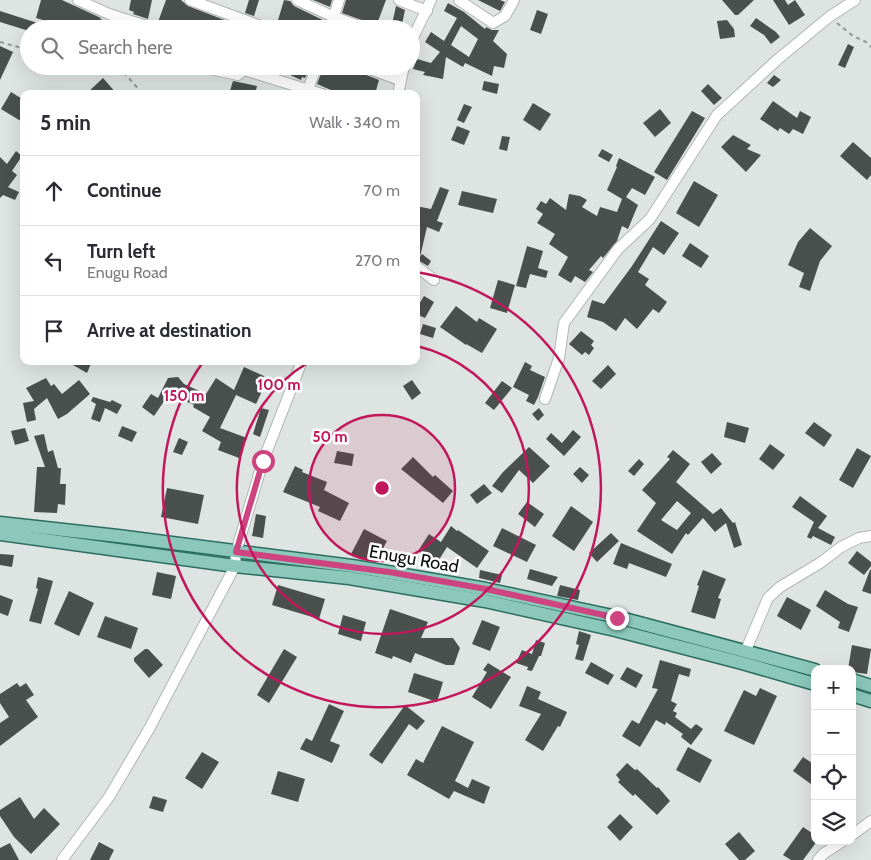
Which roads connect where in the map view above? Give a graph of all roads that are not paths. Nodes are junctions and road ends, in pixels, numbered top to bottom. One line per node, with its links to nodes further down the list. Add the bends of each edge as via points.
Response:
1 (78, 0): 12 (street)
2 (190, 0): 13 (street)
3 (297, 0): 11 (street)
4 (340, 0): 11 (street)
5 (399, 0): 10 (street)
6 (431, 0): 10 (street)
7 (459, 0): 8 (street, via 493,23 505,16)
8 (514, 0)
9 (855, 0): 27 (street, via 777,60 717,115 650,219 618,249 564,324 559,358)
10 (427, 11): 16 (street)
11 (334, 17): 14 (street); 15 (street)
12 (128, 20)
13 (244, 20)
14 (333, 20)
15 (342, 20)
16 (420, 25)
17 (265, 75): 22 (street)
18 (313, 75): 22 (street)
19 (386, 75): 21 (street)
20 (401, 75): 21 (street)
21 (400, 80): 23 (street)
22 (308, 89)
23 (399, 90)
24 (420, 269): 25 (street)
25 (434, 280)
26 (300, 365): 31 (street, via 263,461)
27 (545, 399)
28 (0, 523): 31 (main road, Enugu Road)
29 (0, 534): 32 (main road)
30 (871, 536): 33 (street, via 841,547 780,587 768,598)
31 (236, 552): 32 (street); 33 (main road, Enugu Road, via 352,566 486,589)
32 (235, 566): 36 (main road, via 349,578 485,601 615,630); 43 (street, via 144,738 109,797)
33 (746, 650): 34 (main road, Enugu Road)
34 (811, 669)
35 (856, 681): 37 (main road)
36 (811, 683)
37 (871, 686)
38 (856, 696): 39 (main road)
39 (871, 701)
40 (871, 821): 41 (street)
41 (856, 832)
42 (837, 845): 44 (street)
43 (62, 860)
44 (818, 860)

